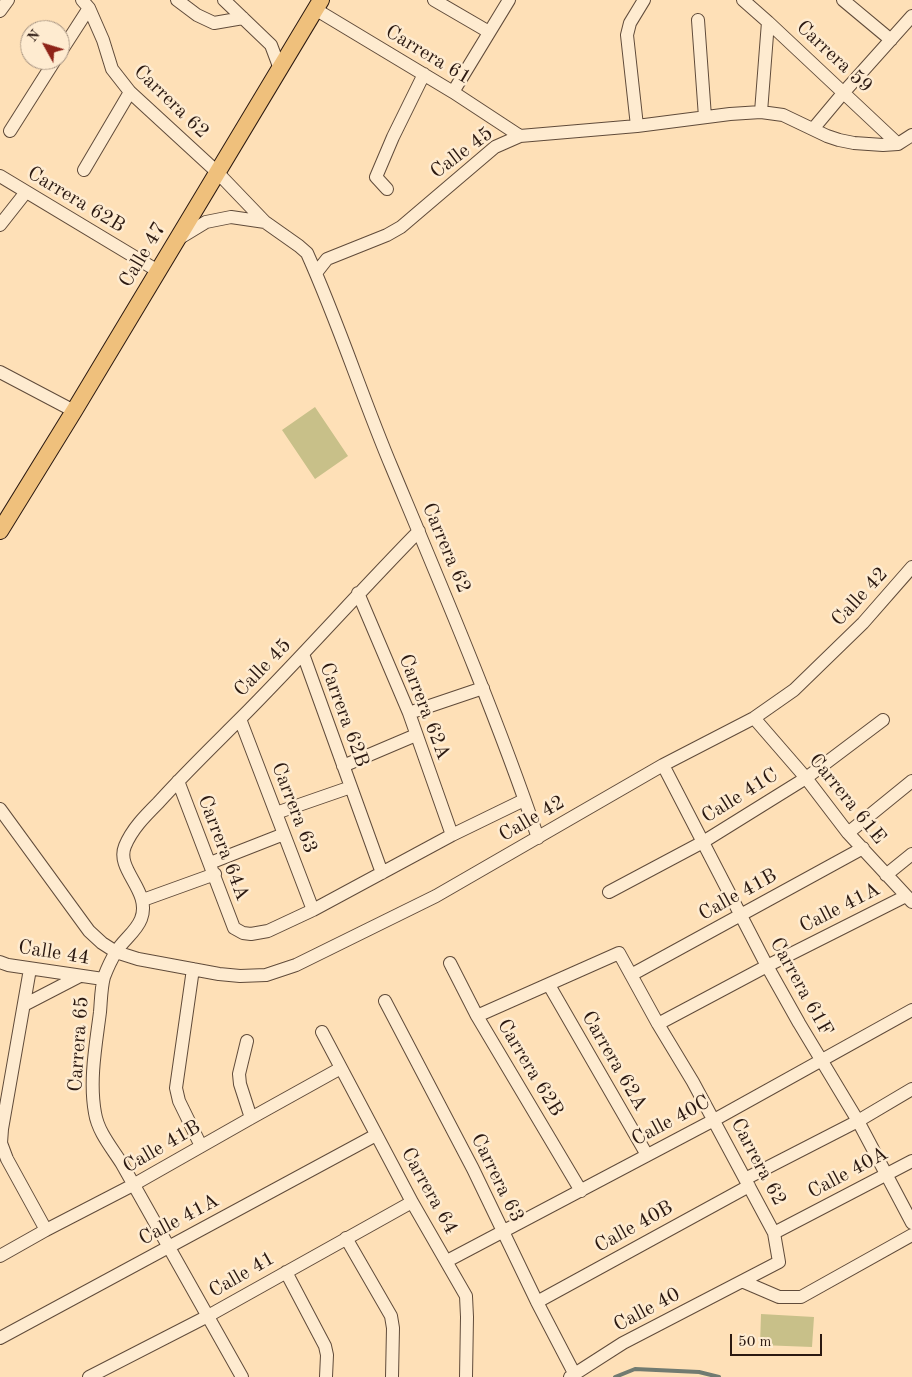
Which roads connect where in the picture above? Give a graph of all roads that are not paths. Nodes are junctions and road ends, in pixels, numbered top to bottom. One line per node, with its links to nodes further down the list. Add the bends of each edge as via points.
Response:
1 (8, 0): 11 (street)
2 (177, 0): 13 (street, via 214,23)
3 (224, 0): 13 (street)
4 (434, 0): 16 (street)
5 (509, 0): 16 (street)
6 (644, 0): 29 (street, via 630,23 627,35)
7 (743, 0): 15 (street, Carrera 59)
8 (843, 0): 18 (street)
9 (86, 4): 17 (street); 24 (street, Carrera 62, via 112,69)
10 (318, 4): 20 (main road, Calle 47); 23 (street, Carrera 61)
11 (0, 11)
12 (912, 16): 18 (street)
13 (243, 18): 19 (street)
14 (698, 20): 28 (street)
15 (768, 22): 26 (street, Carrera 59); 27 (street)
16 (489, 32): 25 (street)
17 (70, 34)
18 (891, 40): 26 (street)
19 (271, 45): 20 (street); 21 (street)
20 (290, 52): 21 (main road, Calle 47)
21 (280, 69): 36 (main road, Calle 47)
22 (50, 70): 31 (street)
23 (424, 74): 25 (street, Carrera 61); 38 (street, via 376,177)
24 (130, 92): 35 (street); 36 (street, Carrera 62)
25 (453, 92): 33 (street, Carrera 61)
26 (844, 92): 30 (street); 34 (street, Carrera 59)
27 (761, 112): 28 (street, Calle 45); 30 (street, Calle 45, via 783,115)
28 (705, 117): 29 (street, Calle 45)
29 (637, 126): 33 (street, Calle 45)
30 (813, 130): 34 (street, Calle 45, via 839,140 870,145)
31 (10, 131)
32 (912, 135): 34 (street)
33 (520, 136): 44 (street, Calle 45, via 495,147 401,227)
34 (898, 144)
35 (84, 170)
36 (216, 172): 40 (street); 42 (main road, Calle 47)
37 (0, 176): 39 (street, Carrera 62B)
38 (387, 189)
39 (26, 192): 41 (street); 45 (street, Carrera 62B)
40 (265, 222): 42 (street, via 231,217 206,222); 43 (street)
41 (0, 225)
42 (176, 240): 45 (main road, Calle 47)
43 (307, 253): 44 (street); 46 (street)
44 (327, 259): 46 (street)
45 (158, 271): 48 (main road, Calle 47)
46 (316, 273): 50 (street, Carrera 62)
47 (0, 372): 48 (street)
48 (74, 411): 49 (main road, Calle 47)
49 (0, 531)
50 (419, 531): 52 (street, Calle 45); 54 (street, Carrera 62)
51 (912, 567): 56 (street, Calle 42, via 863,623 794,690)
52 (358, 593): 53 (street, Calle 45); 55 (street, Carrera 62A)
53 (303, 654): 57 (street, Calle 45); 60 (street, Carrera 62B)
54 (483, 688): 55 (street); 66 (street, Carrera 62)
55 (409, 713): 59 (street, Carrera 62A)
56 (754, 718): 61 (street, Calle 42); 62 (street, Carrera 61E)
57 (240, 719): 63 (street, Calle 45); 68 (street, Carrera 63)
58 (883, 720): 62 (street, Calle 41C)
59 (416, 735): 60 (street); 71 (street, Carrera 62A)
60 (343, 766): 65 (street, Carrera 62B)
61 (663, 766): 72 (street, Calle 42); 73 (street, Carrera 61F)
62 (806, 778): 69 (street, Carrera 61E); 73 (street, Calle 41C)
63 (178, 780): 76 (street, Carrera 64A); 81 (street, Calle 45, via 134,829 124,848 126,867)
64 (912, 781): 69 (street)
65 (350, 788): 68 (street); 77 (street, Carrera 62B)
66 (524, 800): 71 (street, Calle 42); 72 (street, Carrera 62)
67 (0, 809): 85 (street, via 89,931)
68 (276, 813): 70 (street, Carrera 63)
69 (848, 833): 74 (street, Carrera 61E)
70 (284, 834): 76 (street); 82 (street, Carrera 63)
71 (452, 835): 77 (street, Calle 42)
72 (538, 838): 90 (street, Calle 42, via 436,896 296,965 266,974 240,976)
73 (703, 842): 79 (street, Calle 41C); 83 (street, Carrera 61F)
74 (863, 848): 78 (street, Carrera 61E); 83 (street, Calle 41B)
75 (912, 854): 78 (street, Calle 41A)
76 (212, 868): 81 (street); 84 (street, Carrera 64A)
77 (382, 873): 82 (street, Calle 42)
78 (886, 875): 80 (street, Carrera 61E)
79 (609, 892)
80 (909, 899): 88 (street, Calle 41A)
81 (143, 900): 85 (street, Carrera 65, via 141,919)
82 (313, 910): 84 (street, Calle 42, via 251,934)
83 (742, 915): 88 (street, Carrera 61F); 91 (street, Calle 41B)
84 (234, 928)
85 (116, 952): 90 (street, Calle 42); 93 (street, Carrera 65)
86 (0, 962): 89 (street, Calle 44)
87 (450, 963): 98 (street, Carrera 62B)
88 (767, 966): 99 (street, Calle 41A); 102 (street, Carrera 61F)
89 (30, 969): 92 (street, Calle 44); 96 (street)
90 (193, 969): 109 (street, via 176,1088 178,1101)
91 (631, 974): 94 (street, Carrera 62, via 620,953); 99 (street, Carrera 62)
92 (80, 976): 93 (street, Calle 44); 96 (street)
93 (104, 979): 114 (street, Carrera 65, via 94,1068 95,1113 104,1136)
94 (549, 985): 98 (street); 110 (street, Carrera 62A)
95 (385, 1001): 119 (street, Carrera 63)
96 (24, 1005): 118 (street, via 1,1143)
97 (912, 1010): 102 (street, Calle 40C)
98 (477, 1016): 115 (street, Carrera 62B)
99 (658, 1024): 106 (street, Carrera 62)
100 (322, 1032): 103 (street, Carrera 64)
101 (247, 1041): 105 (street, via 239,1074)
102 (821, 1060): 106 (street, Calle 40C); 107 (street, Carrera 61F)
103 (341, 1068): 105 (street, Calle 41B); 108 (street, Carrera 64)
104 (912, 1089): 107 (street, Calle 40B)
105 (251, 1118): 109 (street, Calle 41B)
106 (714, 1120): 110 (street, Calle 40C); 113 (street, Carrera 62)
107 (858, 1121): 112 (street, Carrera 61F); 113 (street, Calle 40B)
108 (376, 1135): 116 (street, Carrera 64); 123 (street, Calle 41A)
109 (201, 1146): 114 (street, Calle 41B)
110 (647, 1155): 115 (street, Calle 40C)
111 (912, 1161): 112 (street, Calle 40A)
112 (887, 1174): 117 (street, Carrera 61F); 120 (street, Calle 40A)
113 (747, 1183): 120 (street, Carrera 62); 129 (street, Calle 40B)
114 (133, 1185): 118 (street, Calle 41B); 123 (street, Carrera 65)
115 (580, 1191): 119 (street, Calle 40C)
116 (412, 1202): 122 (street, Calle 41); 125 (street, Carrera 64)
117 (912, 1223)
118 (46, 1230): 124 (street, Calle 41B)
119 (503, 1232): 125 (street, Calle 40C); 129 (street, Carrera 63)
120 (774, 1233): 126 (street, Carrera 62)
121 (912, 1235): 128 (street, via 801,1297 779,1297)
122 (346, 1238): 127 (street, Calle 41); 136 (street, via 391,1316)
123 (169, 1246): 130 (street, Carrera 65); 131 (street, Calle 41A)
124 (0, 1256)
125 (447, 1261): 137 (street, Carrera 64, via 466,1296)
126 (780, 1262): 128 (street, Calle 40)
127 (286, 1272): 130 (street, Calle 41); 135 (street, via 325,1346)
128 (744, 1282): 132 (street, Calle 40, via 623,1343)
129 (537, 1302): 132 (street, Carrera 63)
130 (208, 1316): 133 (street, Calle 41); 134 (street, Carrera 65)
131 (0, 1338)
132 (572, 1375)
133 (89, 1377)
134 (242, 1377)
135 (326, 1377)
136 (392, 1377)
137 (466, 1377)

